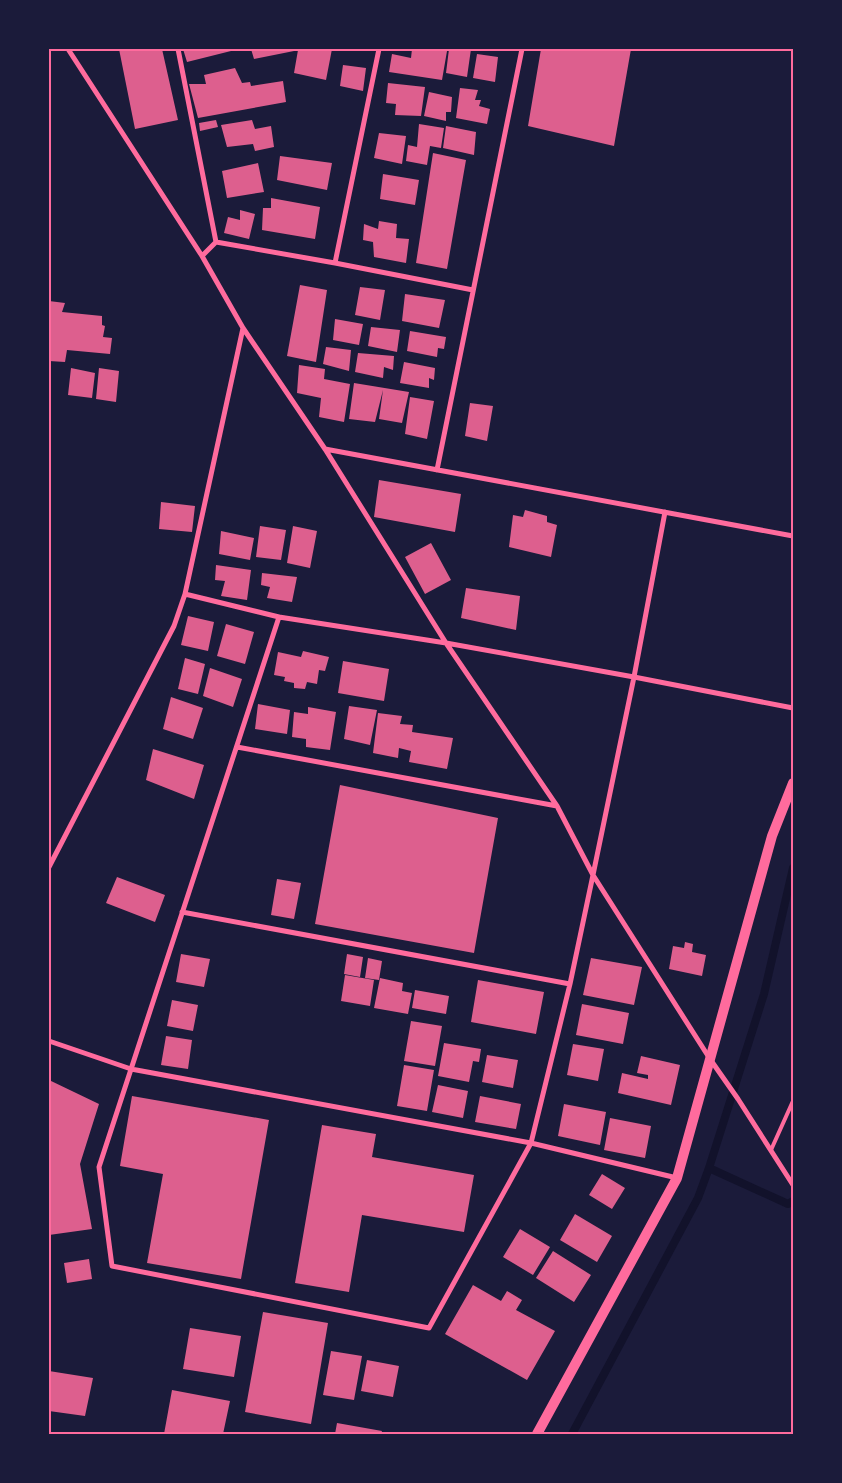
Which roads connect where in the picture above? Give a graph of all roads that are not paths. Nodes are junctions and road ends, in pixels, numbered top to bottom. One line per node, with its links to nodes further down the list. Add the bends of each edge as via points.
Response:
1 (68, 49): 6 (street)
2 (178, 49): 5 (street)
3 (379, 49): 7 (street)
4 (522, 49): 8 (street)
5 (216, 242): 6 (street); 7 (street)
6 (202, 256): 9 (street)
7 (335, 263): 8 (street)
8 (473, 290): 11 (street)
9 (243, 328): 10 (street); 14 (street)
10 (325, 449): 11 (street); 16 (street)
11 (437, 470): 12 (street)
12 (665, 512): 13 (street); 17 (street)
13 (793, 536)
14 (185, 594): 15 (street); 22 (street, via 174,626)
15 (279, 617): 16 (street); 19 (street)
16 (446, 643): 17 (street); 21 (street)
17 (634, 677): 18 (street); 23 (street)
18 (793, 708)
19 (236, 747): 21 (street); 24 (street)
20 (793, 784): 27 (main road, via 772,836)
21 (557, 806): 23 (street)
22 (49, 866)
23 (593, 875): 25 (street); 27 (street)
24 (182, 912): 25 (street); 28 (street)
25 (570, 984): 30 (street)
26 (49, 1041): 28 (street)
27 (710, 1059): 31 (street); 32 (main road)
28 (131, 1069): 30 (street); 30 (street, via 99,1167 112,1266 429,1328)
29 (793, 1101): 31 (lane)
30 (531, 1143): 32 (street)
31 (771, 1150): 33 (street)
32 (677, 1178): 34 (main road)
33 (793, 1185)
34 (537, 1434)

